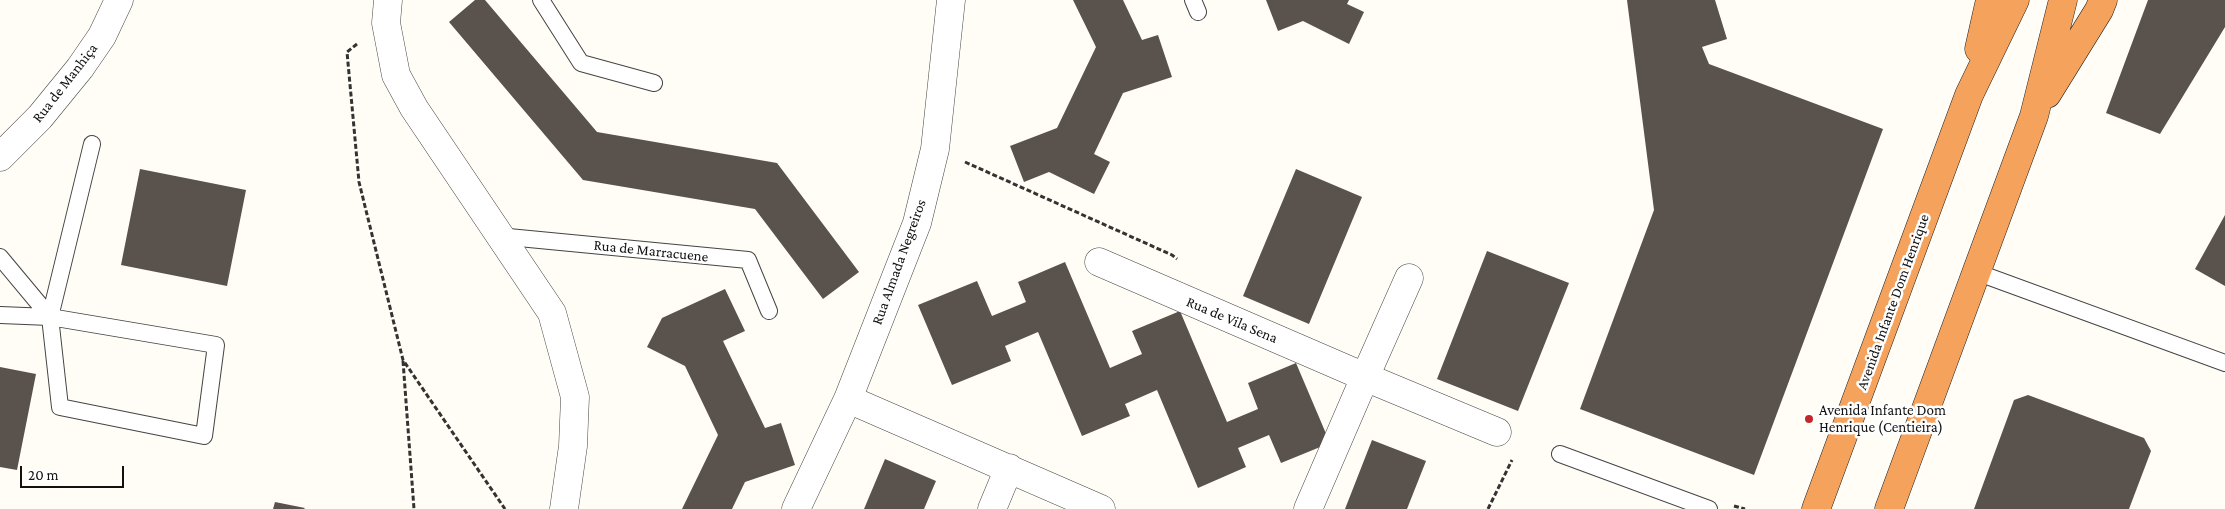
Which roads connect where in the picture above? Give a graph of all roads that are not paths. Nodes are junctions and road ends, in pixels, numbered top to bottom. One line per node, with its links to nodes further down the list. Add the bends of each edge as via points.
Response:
1 (117, 0): 13 (street, Rua de Manhiça, via 102,36 80,68 40,118)
2 (541, 0): 9 (lane, via 581,62)
3 (951, 0): 24 (street, Rua Almada Negreiros, via 935,149 917,223)
4 (1990, 0): 10 (highway, Avenida Infante Dom Henrique)
5 (2015, 0): 10 (highway, Avenida Infante Dom Henrique)
6 (2063, 0): 11 (highway)
7 (2103, 0): 11 (highway)
8 (387, 12): 14 (street, via 396,75)
9 (654, 82)
10 (1969, 95): 34 (highway, Avenida Infante Dom Henrique)
11 (2034, 116): 17 (highway)
12 (92, 144): 21 (lane)
13 (0, 157)
14 (498, 236): 19 (lane, Rua de Marracuene, via 748,260); 28 (street, via 552,313 575,397 573,446)
15 (0, 257): 21 (lane)
16 (1099, 262): 23 (street, Rua de Vila Sena)
17 (1976, 272): 22 (lane); 35 (highway)
18 (1409, 278): 23 (street)
19 (769, 311)
20 (0, 315): 21 (lane)
21 (50, 317): 21 (lane, via 216,345 204,436 60,407)
22 (2225, 363)
23 (1365, 377): 25 (street, Rua de Vila Sena); 32 (street)
24 (848, 400): 27 (street); 29 (street, Rua Almada Negreiros)
25 (1497, 432)
26 (1560, 454): 33 (lane)
27 (1009, 468): 30 (street); 31 (street)
28 (564, 509)
29 (796, 509)
30 (992, 509)
31 (1101, 509)
32 (1308, 509)
33 (1709, 509)
34 (1816, 509)
35 (1889, 509)

